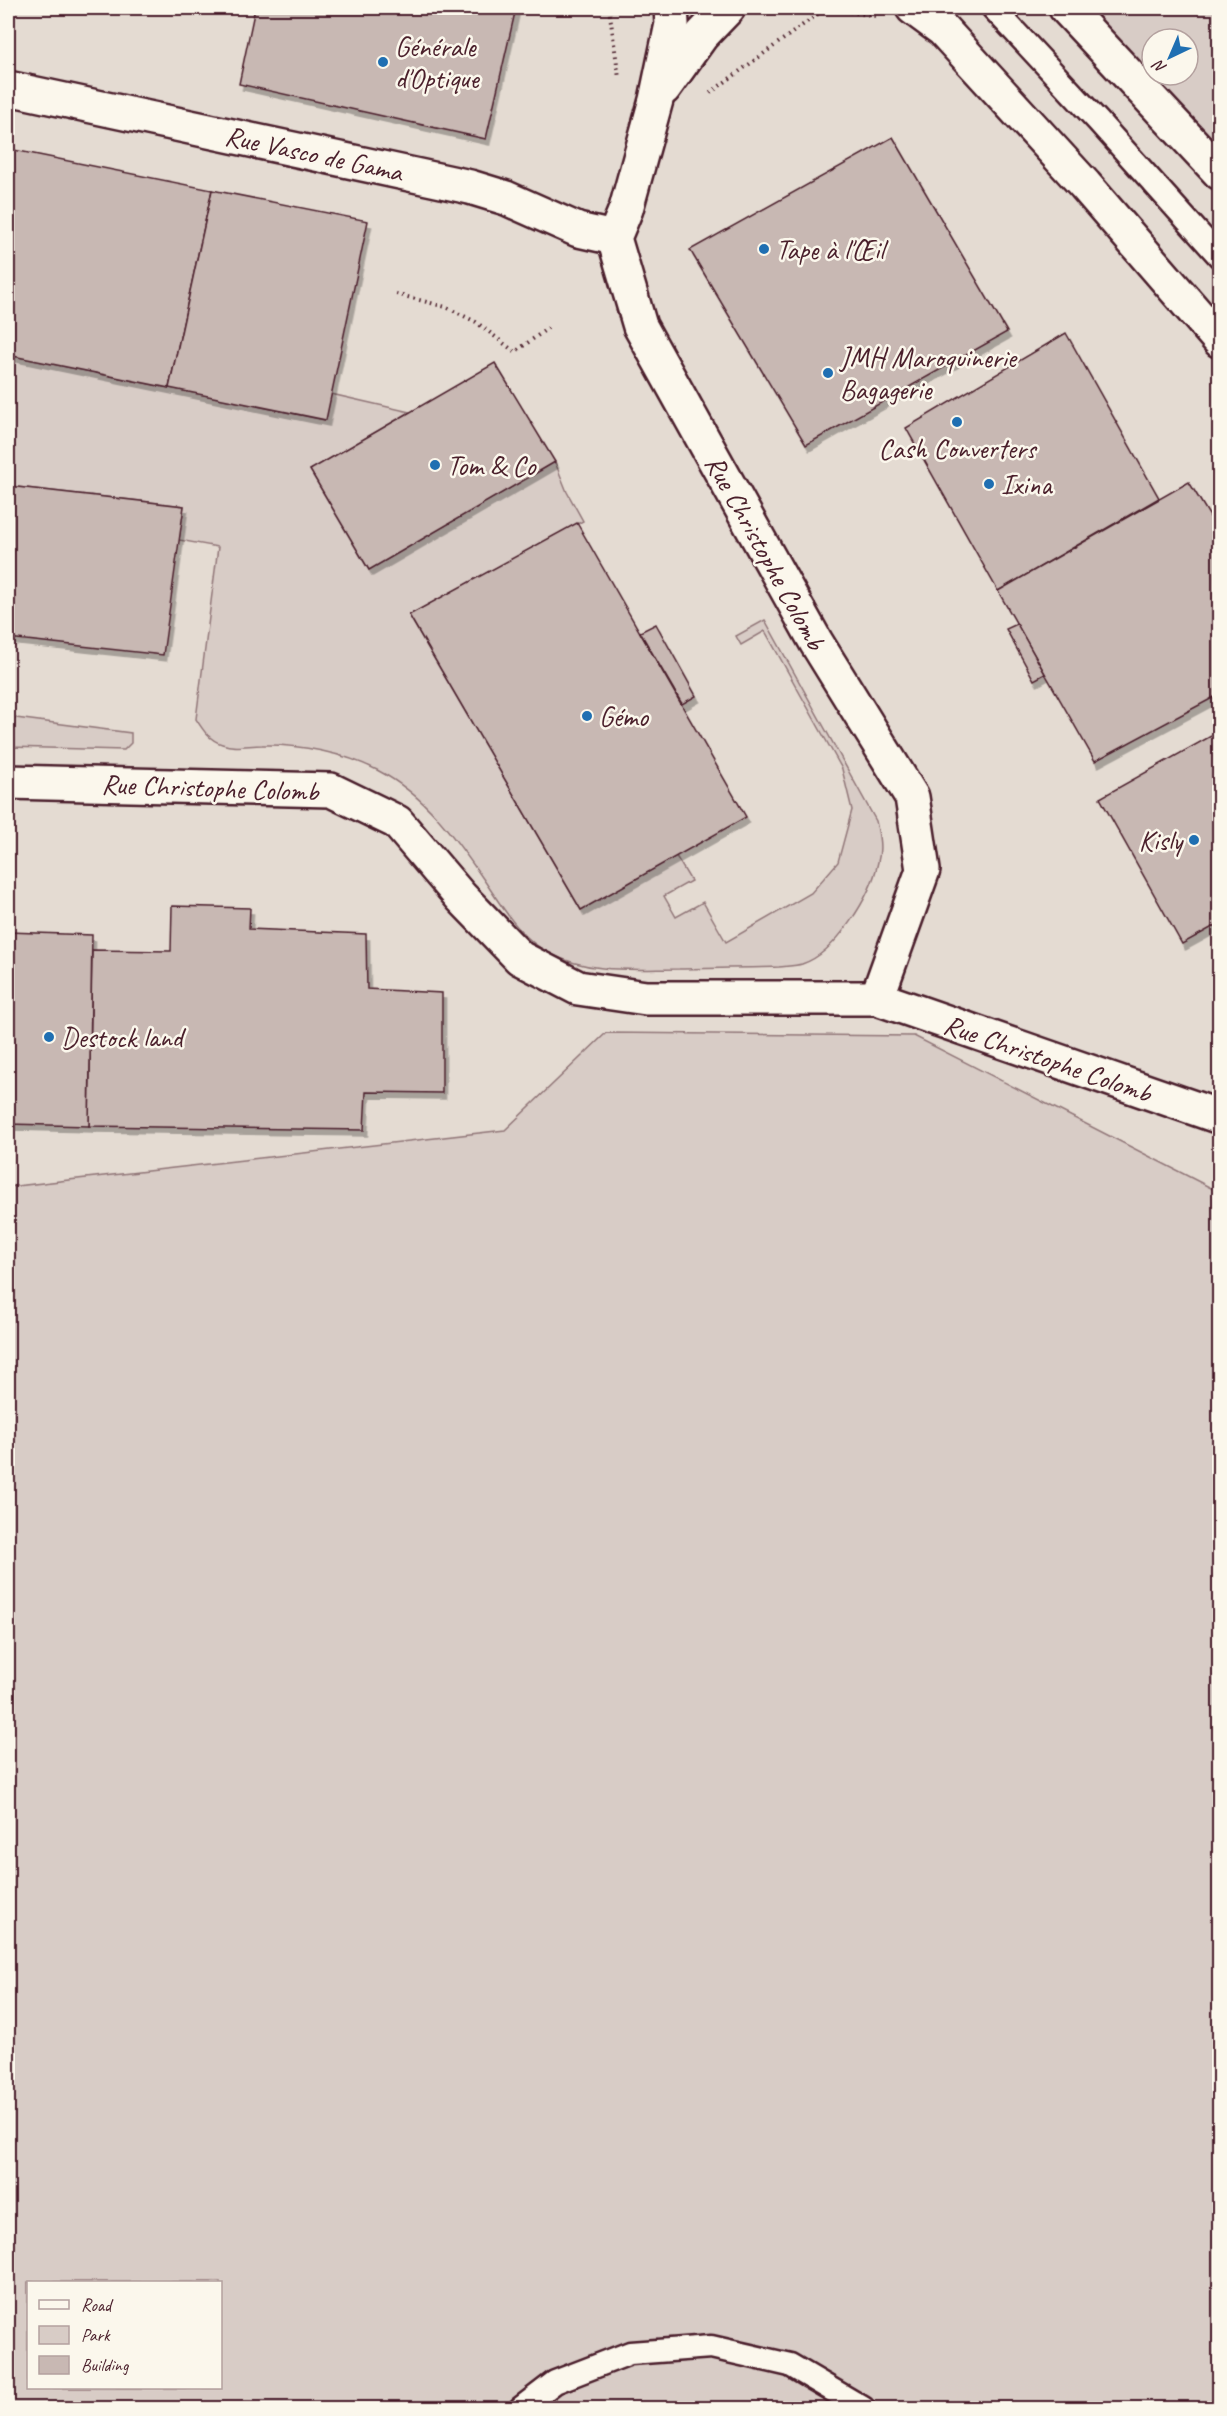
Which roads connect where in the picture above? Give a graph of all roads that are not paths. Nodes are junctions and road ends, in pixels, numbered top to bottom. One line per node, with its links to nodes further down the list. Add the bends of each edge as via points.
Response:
1 (671, 8): 7 (street, via 672,24)
2 (729, 8): 7 (street, via 702,35)
3 (913, 8): 11 (street, via 943,30)
4 (993, 8): 10 (lane)
5 (1066, 8): 8 (street)
6 (8, 88): 9 (street, Rue Vasco de Gama, via 470,187 506,198 578,230)
7 (656, 100): 9 (street, via 626,209)
8 (1220, 173)
9 (614, 238): 13 (street, Rue Christophe Colomb, via 644,332 816,642 912,796 923,870)
10 (1220, 257)
11 (1220, 340)
12 (8, 782): 13 (street, Rue Christophe Colomb, via 331,790 397,822 520,958 578,988 646,998)
13 (877, 998): 14 (street, Rue Christophe Colomb)
14 (1220, 1117)
15 (521, 2409): 16 (lane, via 555,2382 630,2353 711,2347 790,2365)
16 (863, 2409)

